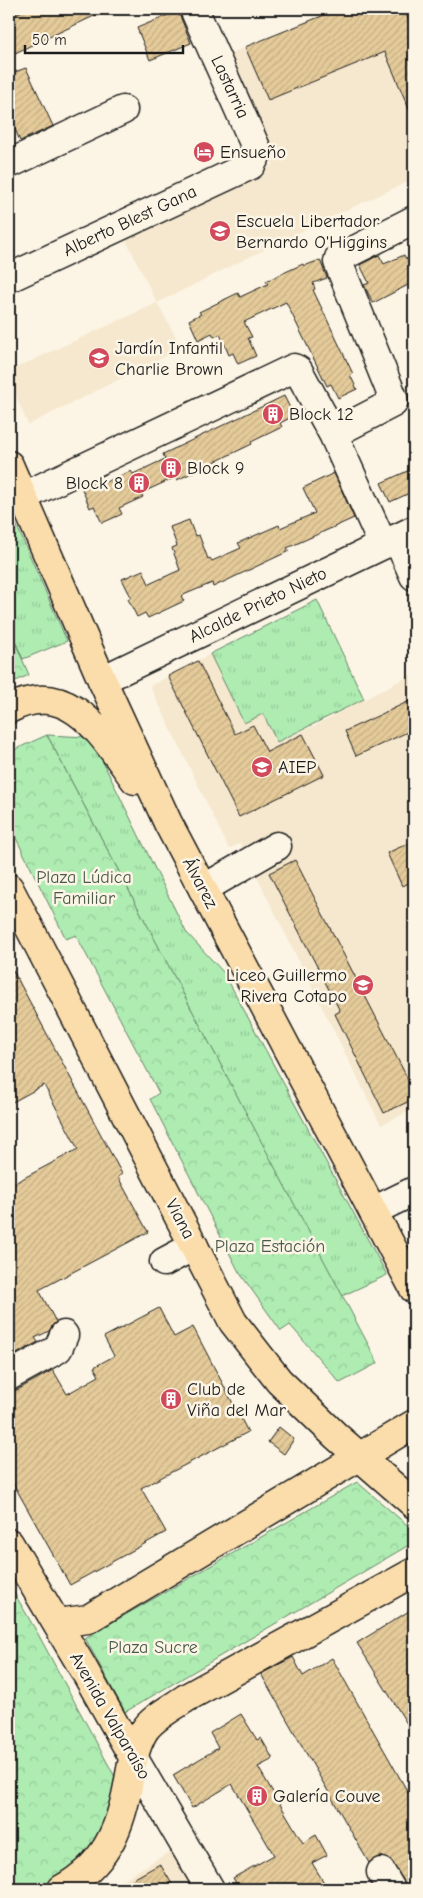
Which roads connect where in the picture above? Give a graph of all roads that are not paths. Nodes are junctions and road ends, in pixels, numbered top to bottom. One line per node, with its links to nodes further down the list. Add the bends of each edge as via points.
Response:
1 (194, 9): 4 (street, Lastarria, via 258,152)
2 (123, 110): 3 (street)
3 (9, 164)
4 (251, 165): 6 (street, Alberto Blest Gana)
5 (414, 220): 7 (street, via 339,258 394,400)
6 (9, 278)
7 (333, 434): 9 (street, via 294,368); 10 (street)
8 (9, 465): 9 (main road, Álvarez)
9 (22, 496): 12 (main road, Álvarez)
10 (398, 538): 11 (street); 12 (street, Alcalde Prieto Nieto)
11 (414, 576)
12 (102, 680): 14 (main road, Álvarez)
13 (9, 709): 14 (main road, via 36,700 77,710 98,729)
14 (168, 823): 17 (main road, Álvarez)
15 (277, 846): 17 (street)
16 (9, 888): 20 (main road, Viana)
17 (203, 889): 19 (main road, Álvarez)
18 (414, 1191): 19 (street)
19 (373, 1211): 22 (main road, Álvarez)
20 (194, 1246): 21 (street); 26 (main road, Viana, via 232,1322 279,1381)
21 (164, 1262)
22 (414, 1289)
23 (64, 1335): 24 (street, via 58,1349)
24 (9, 1376)
25 (414, 1424): 26 (main road)
26 (360, 1456): 27 (main road, Viana); 30 (main road, via 88,1619)
27 (414, 1504)
28 (12, 1552): 30 (main road, Avenida Valparaíso)
29 (414, 1572): 31 (main road, via 160,1715 144,1731)
30 (57, 1623): 31 (main road, Avenida Valparaíso)
31 (133, 1757): 32 (main road, via 124,1807 112,1839 99,1861); 33 (street, Avenida Valparaíso)
32 (62, 1889)
33 (210, 1889)

